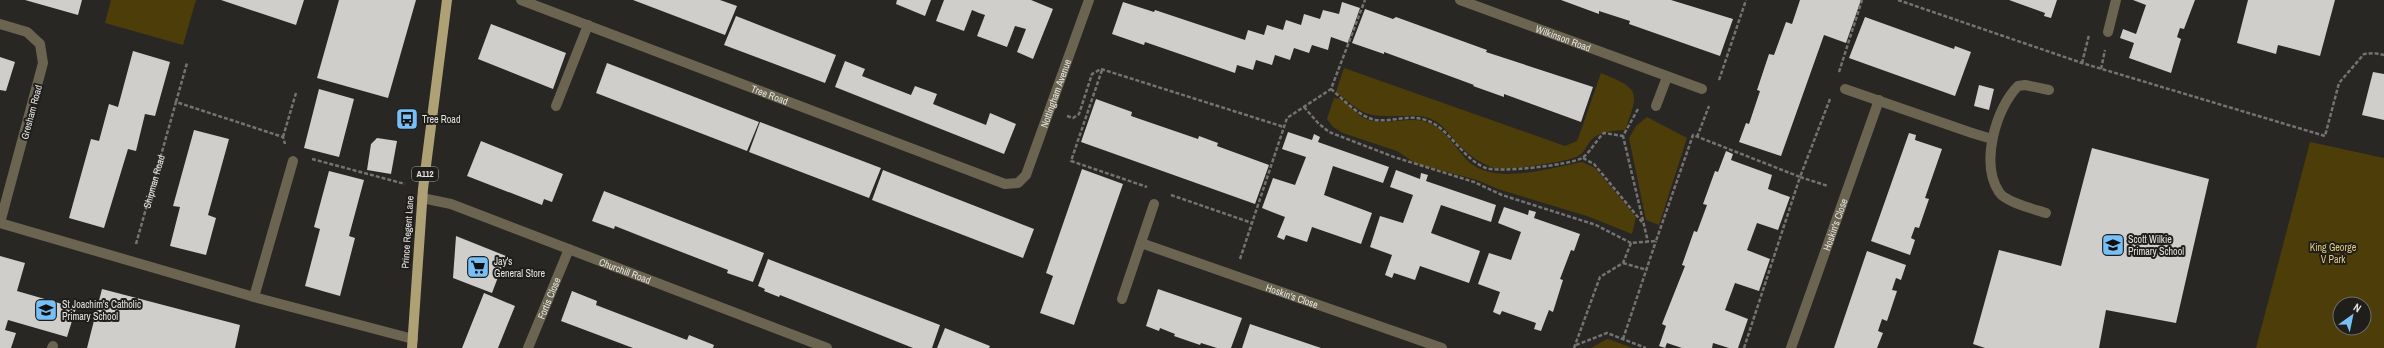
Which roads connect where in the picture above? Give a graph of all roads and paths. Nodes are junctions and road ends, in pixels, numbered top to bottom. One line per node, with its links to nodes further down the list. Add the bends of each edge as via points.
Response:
1 (447, 0): 46 (main road, Prince Regent Lane / A112)
2 (521, 0): 11 (street, Tree Road)
3 (1089, 0): 32 (street, Nottingham Avenue)
4 (1365, 0): 21 (path)
5 (1460, 0): 16 (street, Wilkinson Road)
6 (1746, 0): 18 (path)
7 (1862, 0): 17 (path)
8 (1898, 0): 13 (path, via 2082,63 2325,136 2338,83 2364,54)
9 (2116, 0): 12 (street)
10 (0, 24): 50 (street, Gresham Road, via 26,32 40,44 44,63)
11 (588, 25): 29 (street); 43 (street, Tree Road, via 996,182)
12 (2108, 32)
13 (2384, 55)
14 (187, 64): 26 (path, Shipman Road)
15 (1102, 70): 32 (path, via 1096,70 1092,74 1079,114 1073,118); 33 (path); 44 (path, via 1071,160)
16 (1667, 76): 19 (street, Wilkinson Road); 30 (street)
17 (1837, 78)
18 (1718, 82)
19 (1702, 89)
20 (1845, 89): 25 (street)
21 (1331, 90): 31 (path); 40 (path, via 1364,116 1376,120 1422,118 1432,123 1443,130 1470,158 1486,168 1501,171 1567,164)
22 (2049, 90): 37 (street, via 2018,86 2007,102)
23 (1832, 92): 42 (path)
24 (296, 93): 35 (path)
25 (1879, 100): 37 (street); 45 (street, Hoskin's Close)
26 (176, 102): 35 (path); 58 (path, Shipman Road)
27 (1710, 102): 36 (path)
28 (1642, 104): 34 (path)
29 (556, 106)
30 (1656, 106)
31 (1304, 107): 33 (path, via 1287,118); 56 (path, via 1330,132 1394,157 1474,182 1502,195 1596,225)
32 (1049, 109): 43 (street, Nottingham Avenue, via 1026,175)
33 (1284, 127): 51 (path)
34 (1624, 136): 40 (path, via 1604,133 1595,140); 52 (path)
35 (283, 137): 38 (path)
36 (1698, 137): 42 (path); 53 (path, via 1693,135)
37 (1992, 139): 49 (street, via 1989,148 1991,172 1999,192 2006,198)
38 (287, 150)
39 (308, 156): 46 (path, via 314,162)
40 (1582, 158): 52 (path, via 1594,164)
41 (292, 161): 62 (street)
42 (1800, 177): 45 (path); 71 (path)
43 (1018, 183)
44 (1152, 188)
45 (1846, 192): 72 (street, Hoskin's Close)
46 (422, 193): 57 (street, Churchill Road); 65 (main road, Prince Regent Lane / A112)
47 (1166, 193): 51 (path)
48 (1154, 204): 55 (street)
49 (2046, 213)
50 (0, 223): 58 (street)
51 (1252, 223): 61 (path)
52 (1642, 223): 54 (path)
53 (1656, 241): 54 (path); 60 (path)
54 (1648, 242): 56 (path)
55 (1141, 243): 61 (street, Hoskin's Close); 63 (street)
56 (1631, 243): 59 (path)
57 (569, 249): 67 (street, Fortis Close); 68 (street, Churchill Road)
58 (132, 261): 62 (street)
59 (1623, 263): 60 (path); 66 (path, via 1600,277)
60 (1647, 270): 64 (path)
61 (1234, 274): 69 (street, Hoskin's Close)
62 (254, 297): 65 (street)
63 (1122, 299)
64 (1623, 339): 66 (path, via 1607,333); 70 (path)
65 (413, 344)
66 (1575, 346)
67 (528, 348)
68 (827, 348)
69 (1442, 348)
70 (1646, 348)
71 (1744, 348)
72 (1791, 348)

